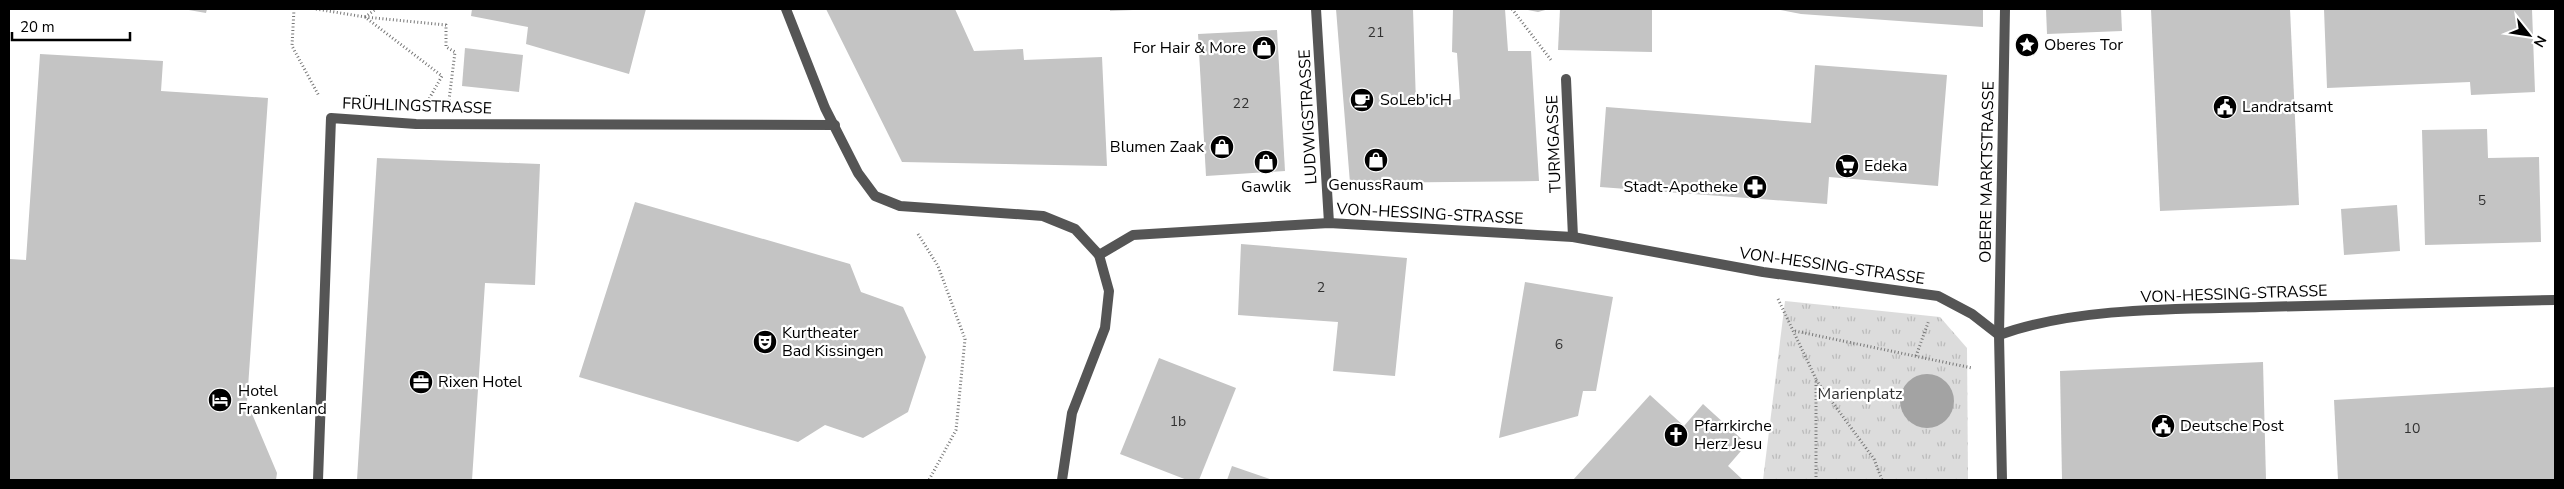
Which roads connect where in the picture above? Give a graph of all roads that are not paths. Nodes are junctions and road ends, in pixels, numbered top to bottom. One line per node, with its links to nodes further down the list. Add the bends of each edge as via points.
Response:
1 (786, 9): 5 (street)
2 (1316, 9): 6 (street, LUDWIGSTRASSE)
3 (2005, 9): 10 (street, OBERE MARKTSTRASSE)
4 (1566, 79): 7 (street, TURMGASSE)
5 (835, 125): 8 (street, via 858,173 875,196 900,206 1043,216 1074,229); 11 (street, FRÜHLINGSTRASSE, via 416,124 331,118)
6 (1329, 223): 7 (street, VON-HESSING-STRASSE); 8 (street, VON-HESSING-STRASSE, via 1133,235)
7 (1573, 237): 10 (street, VON-HESSING-STRASSE, via 1764,272 1938,296 1972,314)
8 (1099, 256): 12 (street, via 1109,292 1105,328 1072,413)
9 (2555, 300): 10 (street, VON-HESSING-STRASSE, via 2182,309 2064,318 2027,325)
10 (1999, 335): 13 (street, OBERE MARKTSTRASSE)
11 (318, 480)
12 (1062, 480)
13 (2002, 480)

